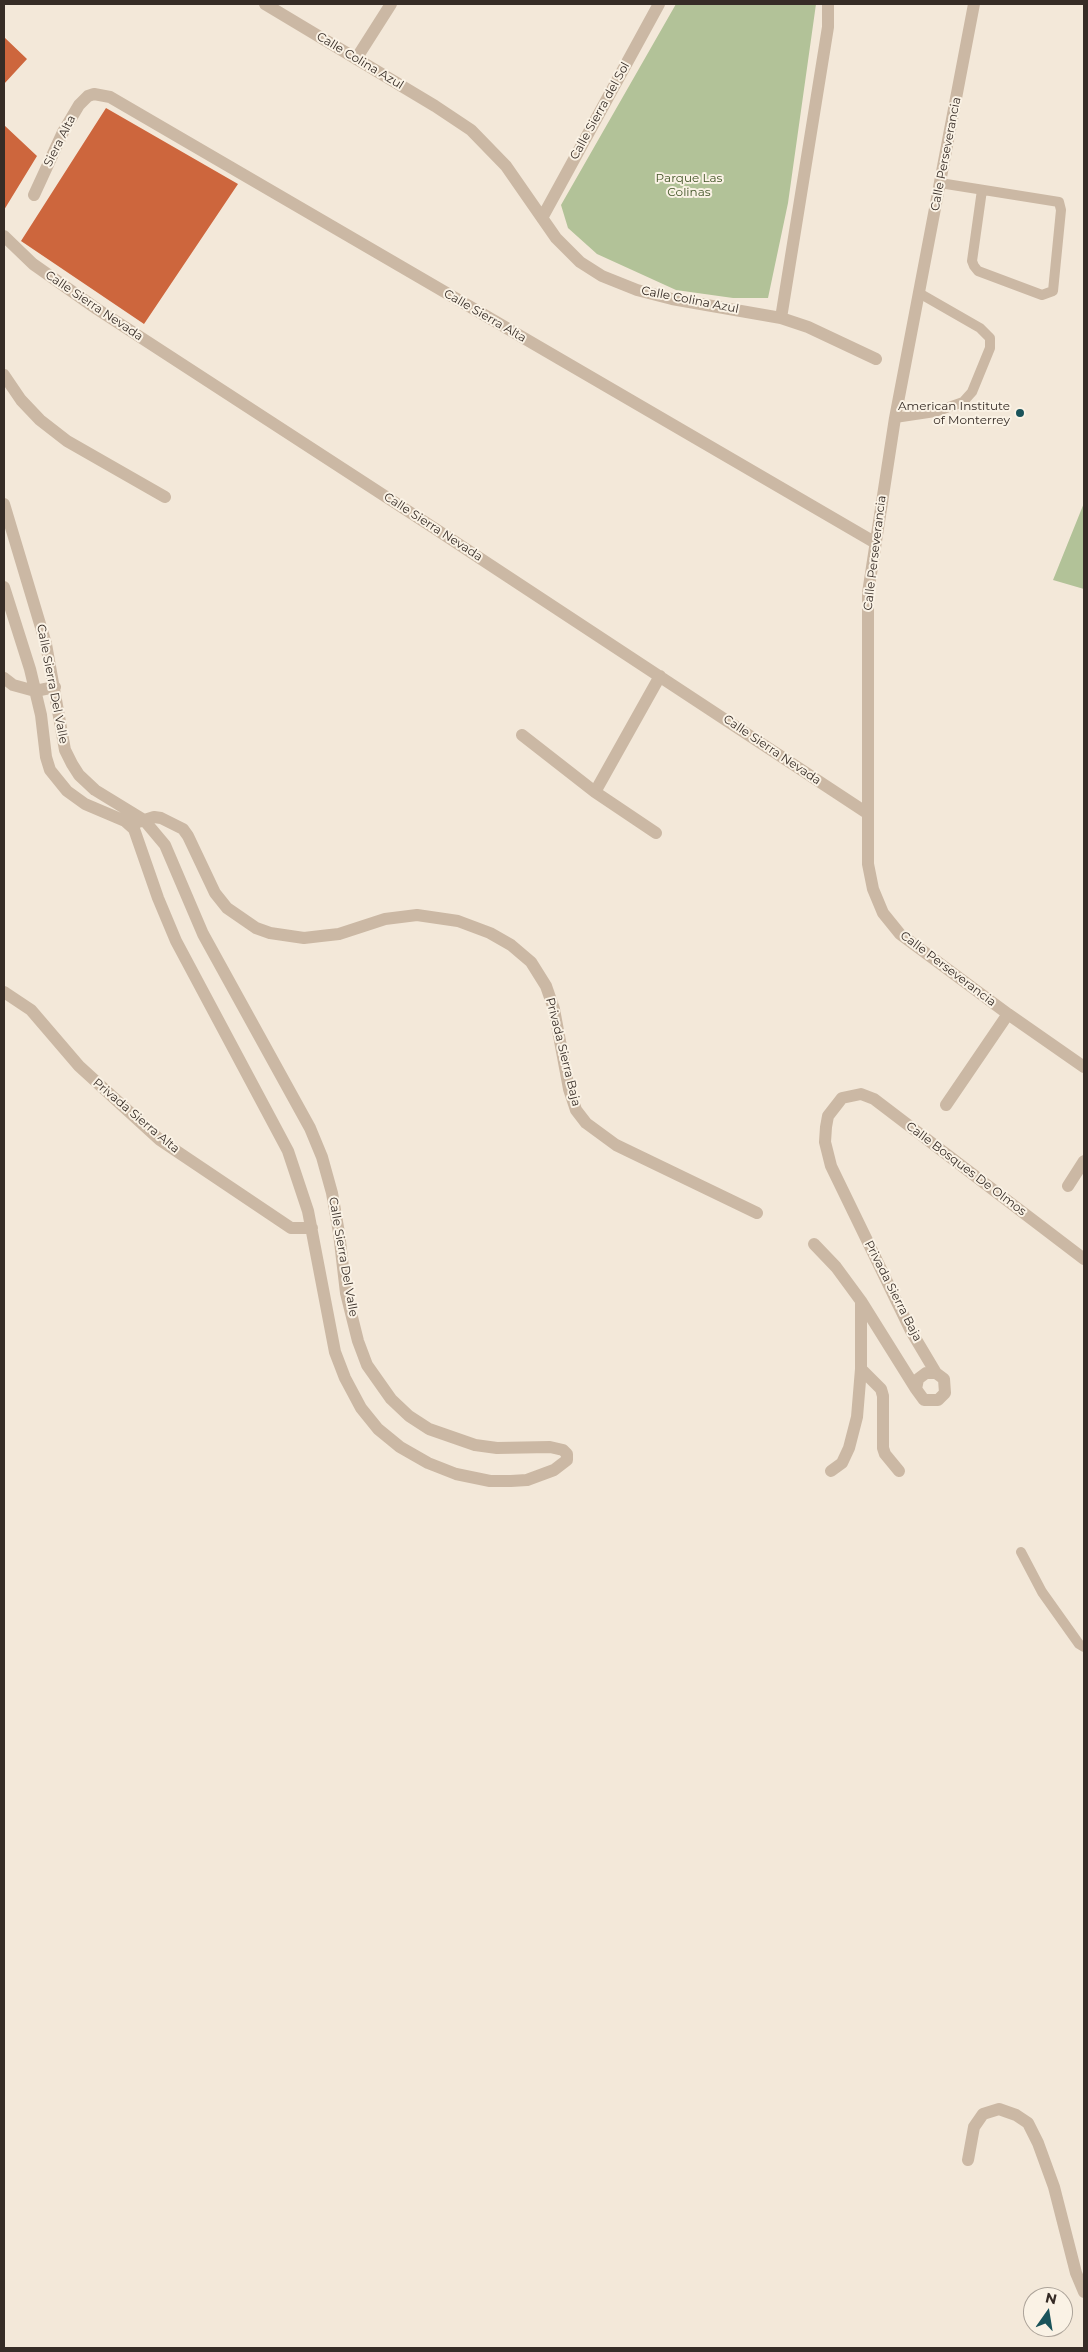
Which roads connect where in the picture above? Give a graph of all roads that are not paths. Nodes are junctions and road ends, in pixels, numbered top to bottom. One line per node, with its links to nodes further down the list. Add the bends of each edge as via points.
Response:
1 (265, 4): 6 (street, Calle Colina Azul)
2 (391, 4): 6 (street)
3 (659, 4): 11 (street, Calle Sierra del Sol)
4 (828, 4): 14 (street, via 828,26)
5 (974, 4): 8 (street, Calle Perseverancia)
6 (356, 59): 11 (street, Calle Colina Azul, via 471,130 506,166)
7 (94, 94): 10 (street, Siera Alta, via 79,104); 20 (street, Calle Sierra Alta, via 119,102)
8 (940, 183): 9 (lane); 13 (street, Calle Perseverancia)
9 (982, 190): 9 (lane, via 1056,200 1061,204 1053,291 1042,295 978,271 974,266 972,261)
10 (34, 195)
11 (542, 218): 14 (street, Calle Colina Azul, via 580,262 602,276 672,299)
12 (4, 236): 22 (street, Calle Sierra Nevada, via 33,264 97,310)
13 (919, 293): 17 (street, Calle Perseverancia); 17 (lane, via 980,328 990,338 990,348 972,392 963,402 935,412)
14 (781, 318): 15 (street, Calle Colina Azul)
15 (876, 359)
16 (4, 375): 18 (street, via 21,400 66,441)
17 (895, 418): 20 (street, Calle Perseverancia)
18 (165, 497)
19 (4, 504): 24 (street, Calle Sierra Del Valle, via 40,623)
20 (874, 542): 28 (street, Calle Perseverancia, via 866,640)
21 (4, 587): 25 (street, Calle Sierra Del Valle)
22 (660, 676): 27 (street); 28 (street, Calle Sierra Nevada)
23 (4, 678): 25 (street, via 13,685)
24 (55, 687): 25 (street); 29 (street, Calle Sierra Del Valle, via 65,750 79,775 95,790)
25 (35, 691): 30 (street, Calle Sierra Del Valle, via 42,715 46,757 58,782 84,804)
26 (522, 735): 27 (street)
27 (596, 792): 31 (street)
28 (867, 813): 33 (street, Calle Perseverancia, via 868,864 873,889 883,912 900,934)
29 (144, 820): 30 (street, Privada Sierra Baja); 39 (street, Privada Sierra Baja, via 161,818 183,829 212,888 227,908 249,924 270,933 304,938 339,934 385,919 417,915 458,921 511,945 531,962 546,986 554,1009 569,1089 576,1110 586,1123 616,1146); 40 (street, Calle Sierra Del Valle, via 165,845 203,934 310,1128 332,1193 346,1293 358,1341 378,1383 409,1416 448,1437 497,1448 554,1448 566,1452 567,1460 554,1470 526,1480 490,1481 456,1474 428,1463 400,1447 378,1429 361,1408 335,1352)
30 (130, 824): 40 (street, Calle Sierra Del Valle, via 140,842 176,941 288,1151 298,1174)
31 (656, 833)
32 (4, 992): 40 (street, Privada Sierra Alta, via 31,1010 79,1066 160,1140 291,1228)
33 (1008, 1014): 34 (street, Calle Perseverancia); 36 (street)
34 (1084, 1067)
35 (842, 1098): 42 (street, Calle Bosques De Olmos, via 861,1094 874,1099); 45 (street, Privada Sierra Baja, via 828,1116 826,1127 825,1142 831,1166 911,1331)
36 (946, 1105)
37 (1084, 1161): 38 (street)
38 (1068, 1186)
39 (757, 1213)
40 (312, 1228)
41 (814, 1244): 43 (street, Privada Sierra Baja)
42 (1084, 1259)
43 (861, 1301): 44 (street); 46 (street, Privada Sierra Baja)
44 (861, 1369): 47 (street, via 854,1434 842,1463); 48 (street, via 881,1389 883,1448)
45 (936, 1373): 46 (street, via 926,1373 918,1379); 46 (street, Privada Sierra Baja, via 944,1379 946,1388 938,1400 924,1400)
46 (916, 1389)
47 (831, 1471)
48 (899, 1471)
49 (1021, 1552): 50 (lane, via 1042,1592)
50 (1084, 1647)
51 (968, 2160): 52 (street, via 974,2127 983,2114 999,2108 1028,2123 1054,2187)
52 (1084, 2292)

